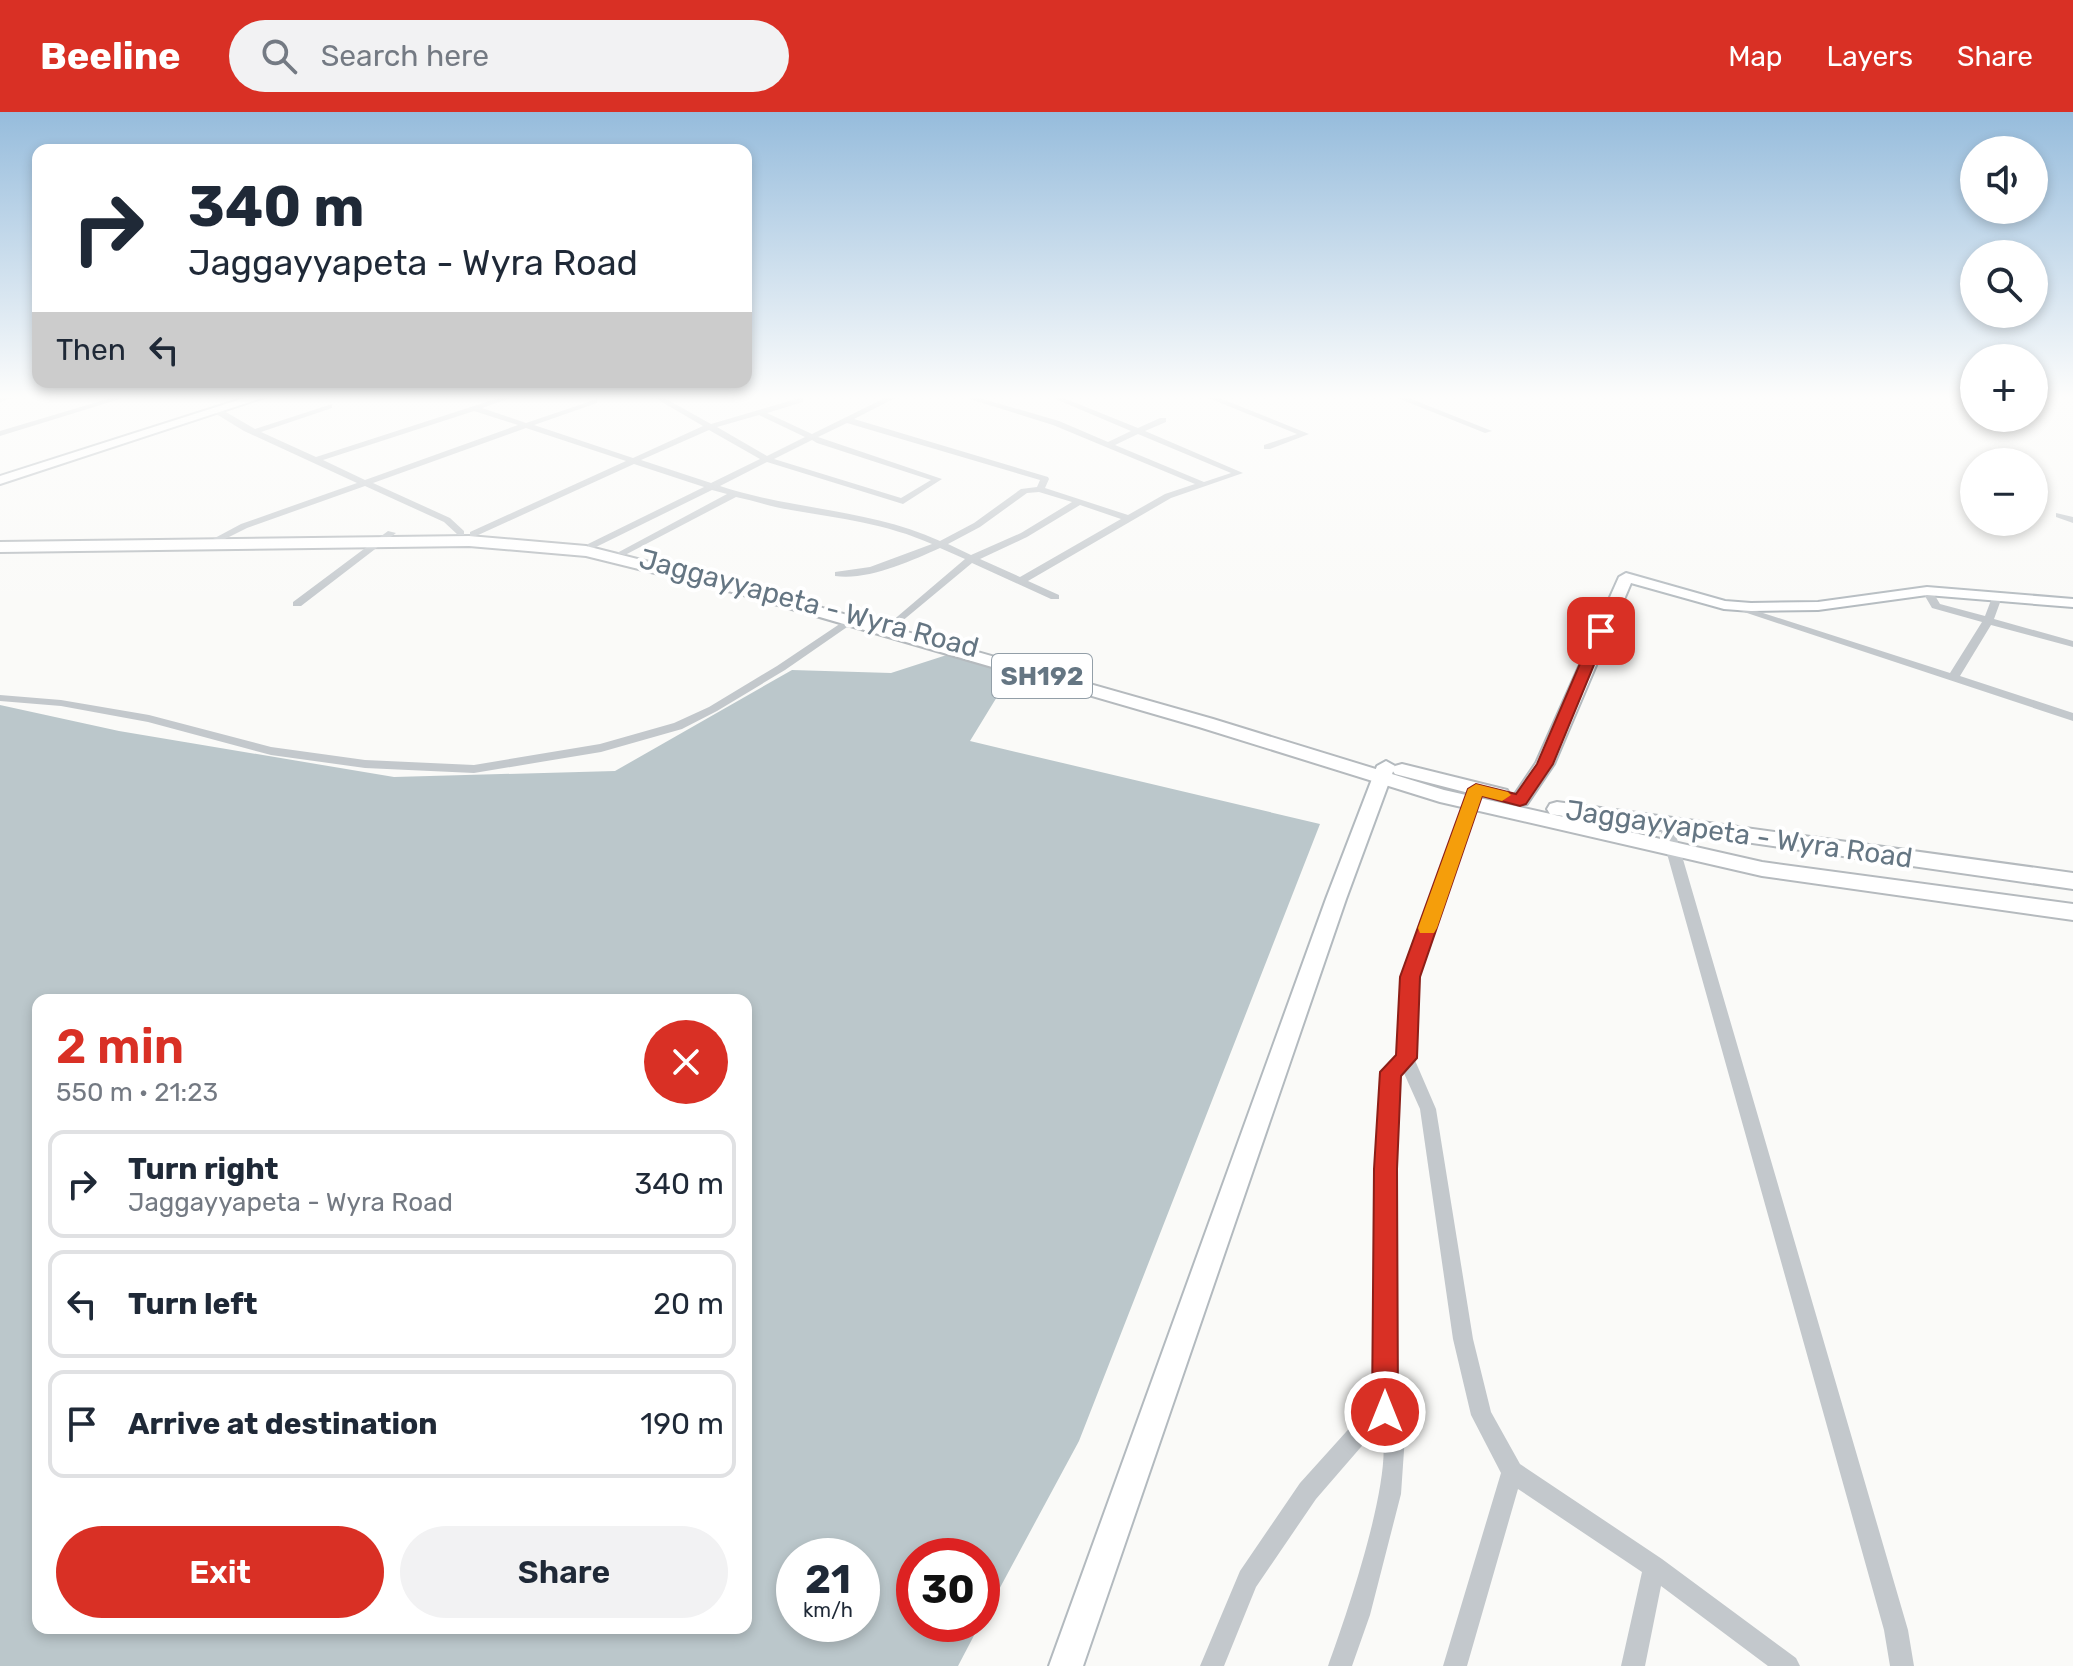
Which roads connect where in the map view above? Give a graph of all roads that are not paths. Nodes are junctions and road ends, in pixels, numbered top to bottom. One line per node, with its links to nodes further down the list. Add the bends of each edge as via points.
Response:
1 (39, 468): 12 (main road)
2 (332, 468): 13 (street)
3 (405, 468): 13 (street)
4 (618, 468): 22 (street)
5 (649, 468): 15 (street)
6 (752, 468): 15 (street)
7 (793, 468): 8 (street, via 903,501 938,479)
8 (903, 468)
9 (1006, 468): 16 (street, via 1045,479)
10 (1164, 468): 14 (street)
11 (1226, 468): 14 (street, via 1239,473)
12 (0, 480)
13 (364, 482): 22 (street); 24 (street)
14 (1204, 485): 20 (street, via 1168,496)
15 (711, 486): 17 (street); 26 (street)
16 (1040, 489): 18 (street); 27 (street, via 1024,491 979,526)
17 (735, 494): 27 (street, via 915,533); 28 (street)
18 (1079, 502): 20 (street); 29 (street)
19 (2059, 515): 21 (street)
20 (1131, 519): 31 (street)
21 (2073, 520)
22 (467, 534): 23 (main road, Jaggayyapeta - Wyra Road / SH192); 26 (main road, Jaggayyapeta - Wyra Road / SH192)
23 (386, 537): 24 (main road, Jaggayyapeta - Wyra Road / SH192); 25 (main road, SH192, via 19,549); 36 (street); 38 (main road, SH192, via 586,551)
24 (218, 539): 25 (main road, Jaggayyapeta - Wyra Road / SH192)
25 (0, 544)
26 (591, 546): 28 (main road, Jaggayyapeta - Wyra Road / SH192)
27 (942, 546): 29 (street); 30 (street, via 857,575)
28 (622, 553): 38 (main road, Jaggayyapeta - Wyra Road / SH192, via 737,578)
29 (971, 559): 31 (street); 40 (street)
30 (839, 574)
31 (1020, 581): 33 (street)
32 (1927, 591): 34 (main road); 37 (main road, via 1818,606); 39 (street, via 1936,606)
33 (1055, 597)
34 (1997, 597): 35 (main road); 39 (street)
35 (2073, 602)
36 (297, 604)
37 (1731, 606): 42 (street); 47 (main road, via 1624,578 1545,764)
38 (854, 617): 40 (main road, Jaggayyapeta - Wyra Road / SH192); 43 (street, via 770,675 678,726 601,748 474,769 365,764 271,751 149,719); 45 (main road, SH192)
39 (1988, 621): 41 (street); 42 (street)
40 (895, 624): 45 (main road, Jaggayyapeta - Wyra Road / SH192)
41 (2073, 644)
42 (1953, 678): 44 (street)
43 (0, 698)
44 (2073, 717)
45 (1384, 772): 46 (main road, SH192); 56 (main road)
46 (1473, 796): 47 (main road, Jaggayyapeta - Wyra Road / SH192); 49 (main road, SH192); 52 (street, via 1410,977)
47 (1520, 800): 48 (main road, Jaggayyapeta - Wyra Road / SH192)
48 (1666, 825): 49 (street); 50 (main road, Jaggayyapeta - Wyra Road / SH192)
49 (1673, 849): 51 (main road, SH192, via 1762,869); 62 (street)
50 (2073, 881)
51 (2073, 912)
52 (1406, 1058): 53 (street, via 1391,1072); 54 (street, via 1428,1109 1463,1339 1481,1415)
53 (1385, 1412): 57 (street, via 1371,1419 1299,1503 1248,1579); 58 (street, via 1395,1436 1390,1494)
54 (1512, 1472): 55 (street); 59 (street)
55 (1654, 1567): 60 (street); 61 (street)
56 (1066, 1666)
57 (1212, 1666)
58 (1340, 1666)
59 (1455, 1666)
60 (1633, 1666)
61 (1788, 1666)
62 (1902, 1666)

